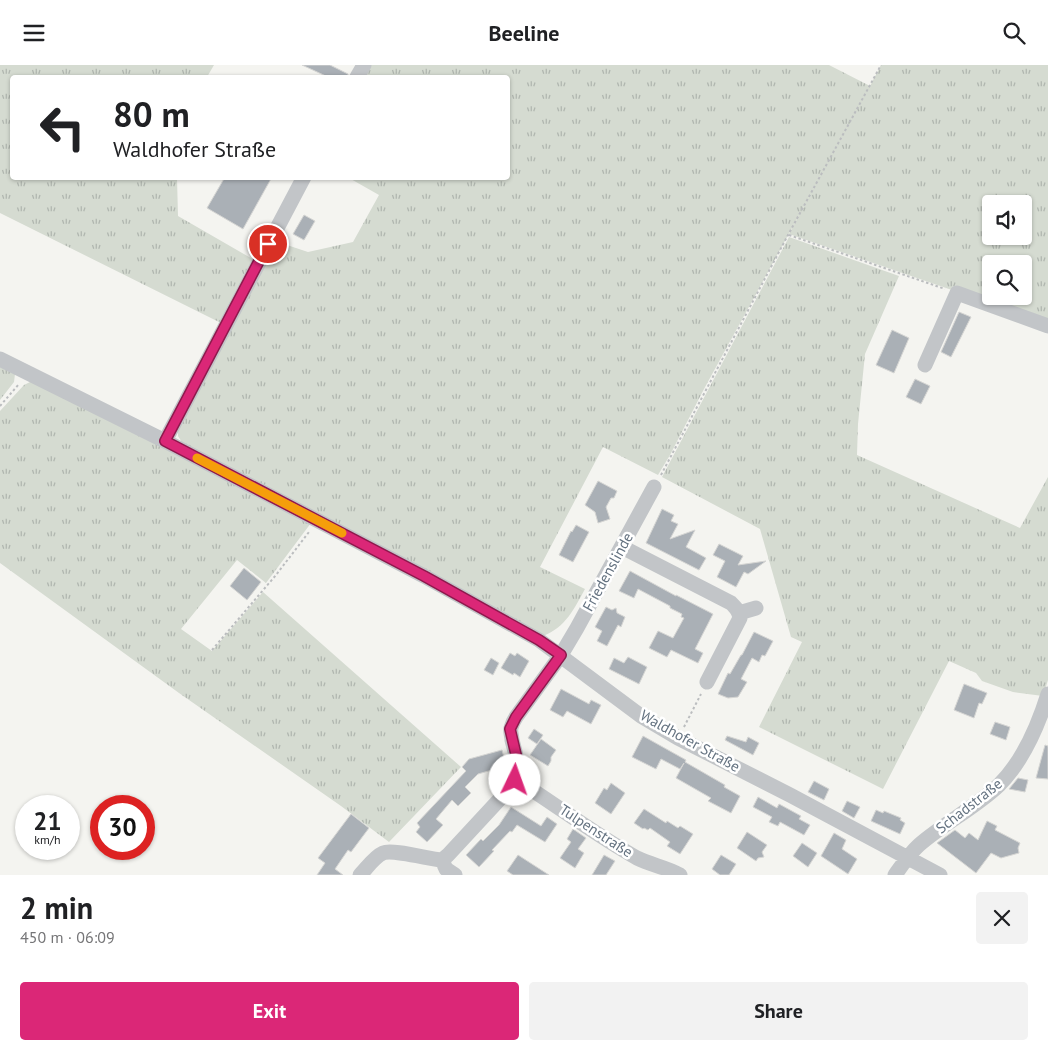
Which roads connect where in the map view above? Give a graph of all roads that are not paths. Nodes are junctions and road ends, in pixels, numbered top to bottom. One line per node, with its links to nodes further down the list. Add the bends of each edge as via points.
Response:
1 (302, 180): 5 (street)
2 (1048, 326): 4 (street, via 957,293)
3 (0, 359): 5 (street, Waldhofer Straße)
4 (925, 365)
5 (165, 441): 10 (street, Waldhofer Straße, via 424,576)
6 (654, 487): 7 (street, Friedenslinde)
7 (622, 547): 9 (street, via 731,603); 10 (street, Friedenslinde)
8 (756, 608): 9 (street)
9 (739, 613): 11 (street, via 740,618)
10 (561, 655): 13 (street, Friedenslinde, via 510,729 518,763); 14 (street, Waldhofer Straße, via 641,716 678,738)
11 (707, 682)
12 (1048, 693): 14 (street, Schadstraße, via 1033,736 1000,784 936,831)
13 (515, 780): 15 (street); 16 (street, Tulpenstraße, via 626,852)
14 (907, 858): 20 (street, Schadstraße); 21 (street, Waldhofer Straße)
15 (442, 860): 17 (street, via 385,852); 18 (street, via 446,869)
16 (640, 868): 19 (street, Tulpenstraße, via 673,871)
17 (360, 875)
18 (455, 875)
19 (680, 875)
20 (895, 875)
21 (940, 875)

